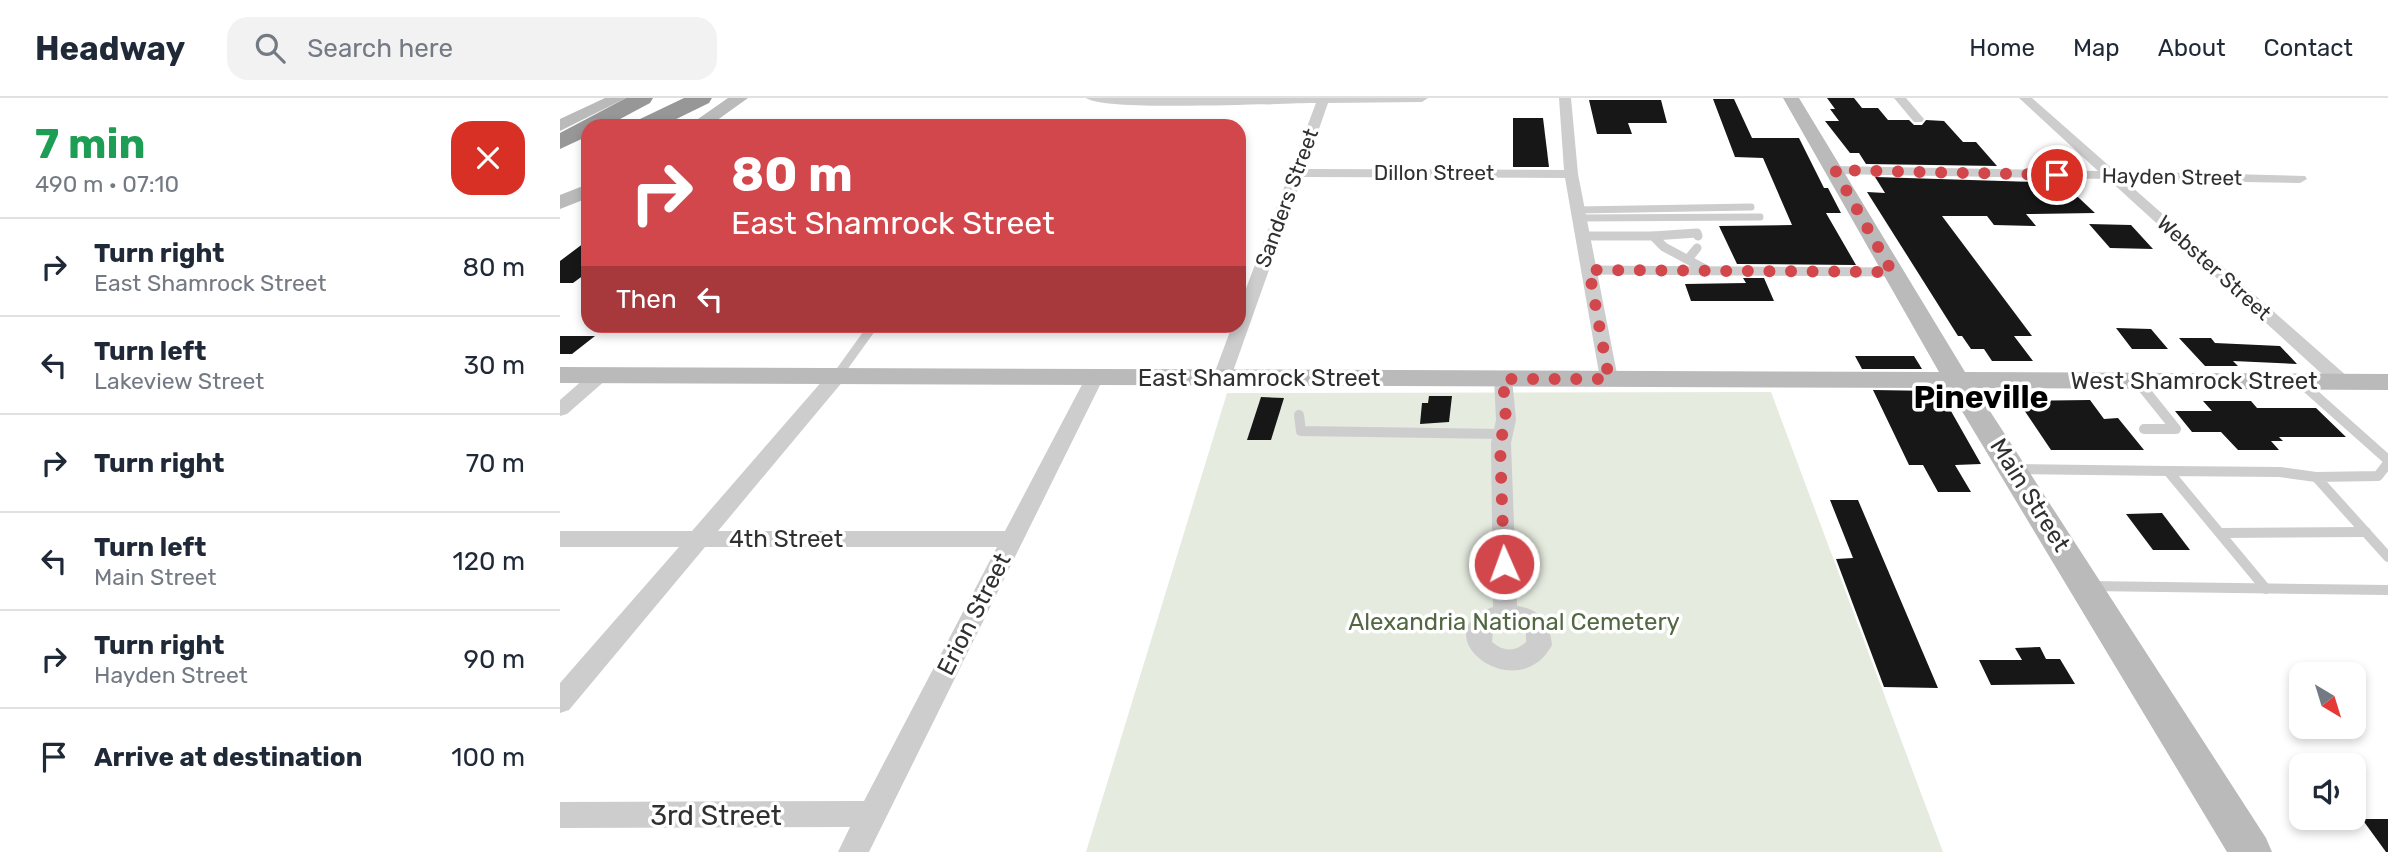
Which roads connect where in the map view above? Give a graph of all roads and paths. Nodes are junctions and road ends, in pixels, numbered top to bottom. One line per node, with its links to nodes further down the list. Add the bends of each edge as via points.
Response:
1 (618, 98): 19 (main road)
2 (642, 98): 14 (highway)
3 (695, 98): 15 (highway)
4 (701, 98): 16 (highway)
5 (740, 98): 17 (main road)
6 (1092, 98): 12 (street, via 1109,102)
7 (1423, 98): 13 (street)
8 (1565, 98): 24 (street)
9 (1791, 98): 22 (main road, Main Street)
10 (1900, 98): 18 (street)
11 (2025, 98): 25 (street, Webster Street)
12 (1193, 99): 13 (street)
13 (1323, 99): 23 (street, Sanders Street)
14 (604, 119)
15 (657, 119)
16 (658, 119)
17 (708, 119)
18 (1918, 120)
19 (560, 126)
20 (581, 138): 21 (highway)
21 (570, 154)
22 (1835, 170): 25 (street, Hayden Street); 39 (main road, Main Street)
23 (1296, 173): 24 (street, Dillon Street); 40 (street, Sanders Street)
24 (1572, 174): 30 (street)
25 (2113, 177): 26 (street, Hayden Street); 53 (street, Webster Street)
26 (2300, 179)
27 (581, 193): 28 (main road)
28 (560, 203)
29 (1751, 207): 30 (lane)
30 (1579, 214): 31 (lane); 32 (street)
31 (1760, 217)
32 (1583, 236): 33 (lane); 37 (street)
33 (1653, 236): 34 (lane); 36 (lane)
34 (1698, 236)
35 (1697, 248): 36 (lane)
36 (1688, 260): 38 (lane)
37 (1589, 270): 38 (lane); 49 (street)
38 (1710, 271): 39 (lane)
39 (1892, 272): 51 (main road, Main Street)
40 (1246, 311)
41 (869, 333): 45 (lane)
42 (1238, 333): 47 (street, Sanders Street)
43 (560, 375): 44 (main road, East Shamrock Street)
44 (600, 375): 45 (main road, East Shamrock Street); 55 (street)
45 (837, 376): 46 (main road, East Shamrock Street); 66 (street)
46 (1095, 377): 47 (main road, East Shamrock Street); 67 (street, Erion Street)
47 (1222, 377): 48 (main road, East Shamrock Street)
48 (1503, 379): 49 (main road, East Shamrock Street); 58 (street)
49 (1609, 379): 51 (main road, East Shamrock Street)
50 (2136, 380): 51 (main road, West Shamrock Street); 52 (main road, West Shamrock Street); 57 (lane, via 2176,429)
51 (1957, 381): 60 (main road, Main Street)
52 (2299, 381): 53 (main road, West Shamrock Street); 59 (lane)
53 (2340, 381): 54 (main road, West Shamrock Street)
54 (2388, 382)
55 (560, 410)
56 (1299, 415): 58 (lane, via 1301,431)
57 (2144, 429)
58 (1503, 434): 72 (street)
59 (2388, 461): 62 (lane, via 2378,476)
60 (2014, 469): 61 (lane); 69 (main road, Main Street)
61 (2168, 471): 62 (lane, via 2280,472); 64 (lane)
62 (2316, 477): 63 (lane)
63 (2366, 532): 64 (lane); 68 (lane)
64 (2220, 533): 70 (lane)
65 (560, 539): 66 (street, 4th Street)
66 (698, 539): 67 (street, 4th Street); 73 (street)
67 (1013, 539): 74 (street, Erion Street)
68 (2388, 557)
69 (2087, 586): 70 (lane); 77 (main road, Main Street)
70 (2266, 589): 71 (lane)
71 (2388, 590)
72 (1506, 613)
73 (560, 702)
74 (872, 814): 75 (street, 3rd Street); 76 (street, Erion Street)
75 (560, 815)
76 (853, 852)
77 (2251, 852)

